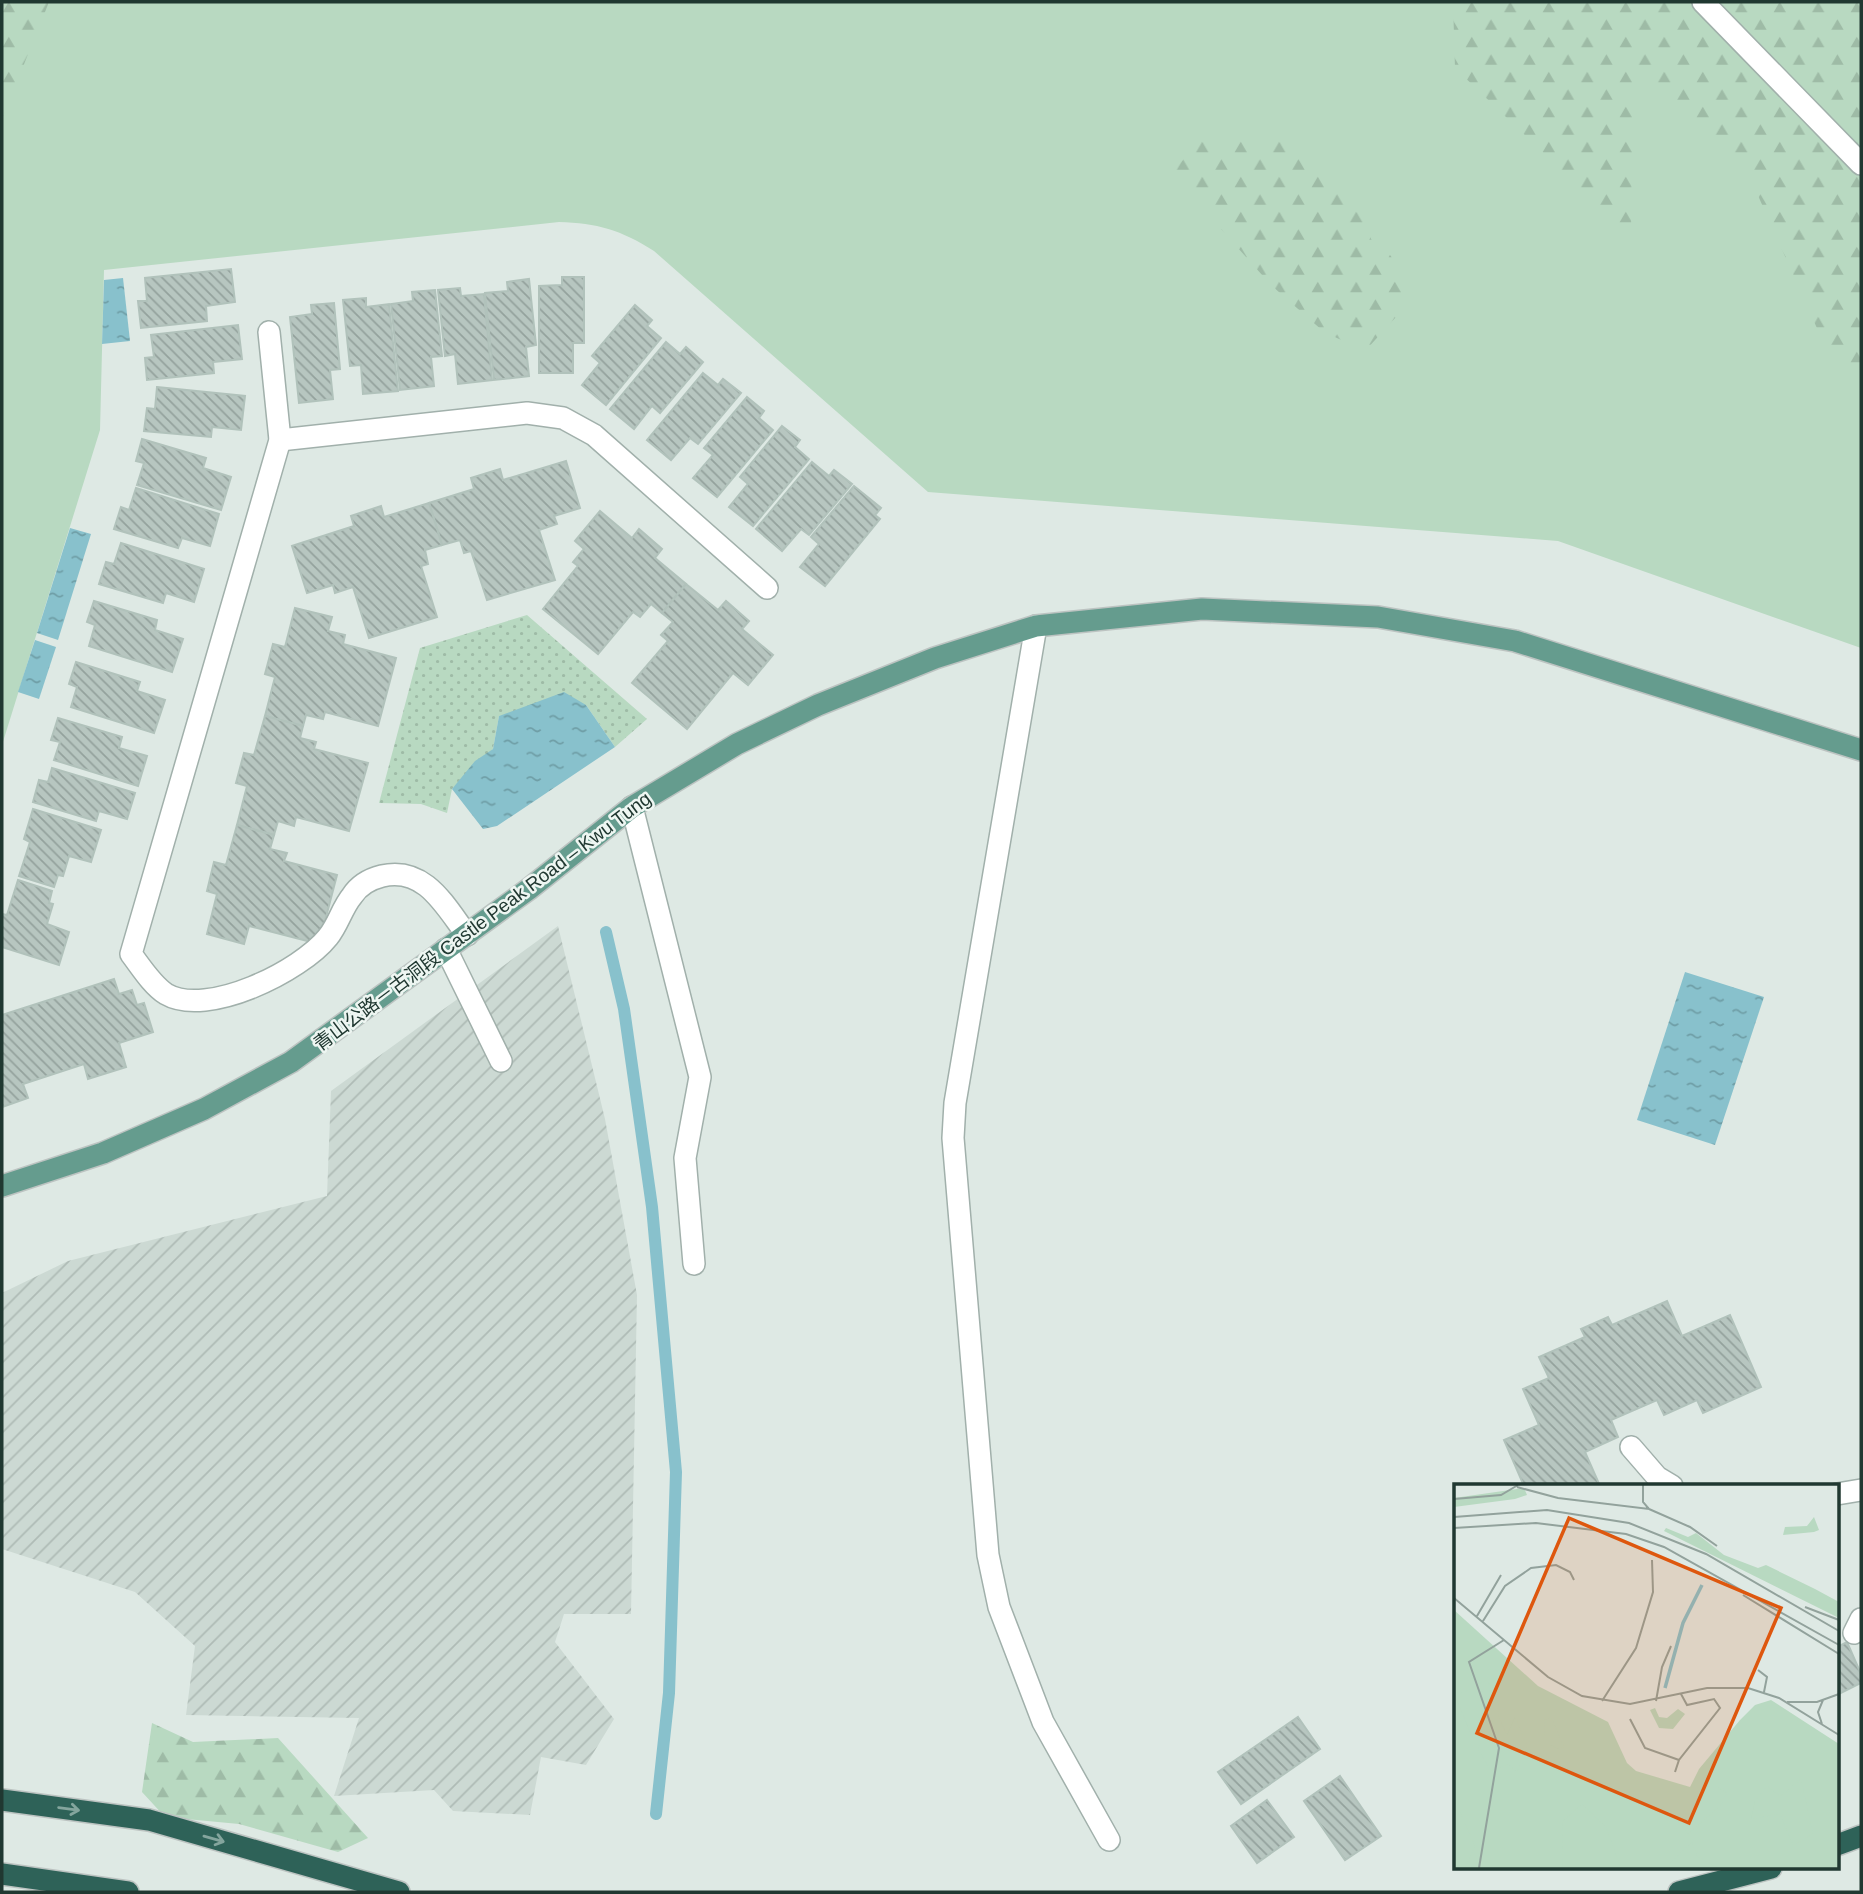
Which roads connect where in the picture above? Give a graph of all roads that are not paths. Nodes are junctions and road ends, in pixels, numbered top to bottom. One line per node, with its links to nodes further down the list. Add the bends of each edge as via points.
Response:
1 (1703, 2): 2 (lane)
2 (1861, 164)
3 (269, 332): 4 (lane)
4 (279, 440): 5 (lane, via 527,413 563,418 594,435); 9 (lane, via 131,954 166,993 182,1000 210,1000 255,985 307,956 328,938 362,884 391,874 423,881)
5 (768, 588)
6 (1036, 626): 7 (main road, 青山公路－古洞段 Castle Peak Road – Kwu Tung, via 1202,609 1378,617 1515,640); 8 (main road, 青山公路－古洞段 Castle Peak Road – Kwu Tung, via 935,658 818,705 737,744); 20 (lane, via 955,1103 953,1138 988,1555 999,1607 1043,1722)
7 (1861, 750)
8 (632, 807): 9 (main road, 青山公路－古洞段 Castle Peak Road – Kwu Tung); 13 (lane, via 699,1077 685,1158)
9 (467, 934): 10 (main road, 青山公路－古洞段 Castle Peak Road – Kwu Tung)
10 (446, 949): 11 (lane); 12 (main road, 青山公路－古洞段 Castle Peak Road – Kwu Tung, via 291,1062 204,1109 103,1153)
11 (501, 1061)
12 (2, 1186)
13 (694, 1264)
14 (1631, 1447): 15 (lane)
15 (1669, 1484)
16 (1861, 1490): 17 (lane)
17 (1839, 1494)
18 (2, 1800): 25 (highway, one-way to 25, via 149,1820)
19 (1861, 1836): 21 (highway)
20 (1109, 1840)
21 (1839, 1844)
22 (1763, 1870): 26 (highway)
23 (2, 1874): 24 (highway)
24 (128, 1892)
25 (399, 1892)
26 (1679, 1892)

